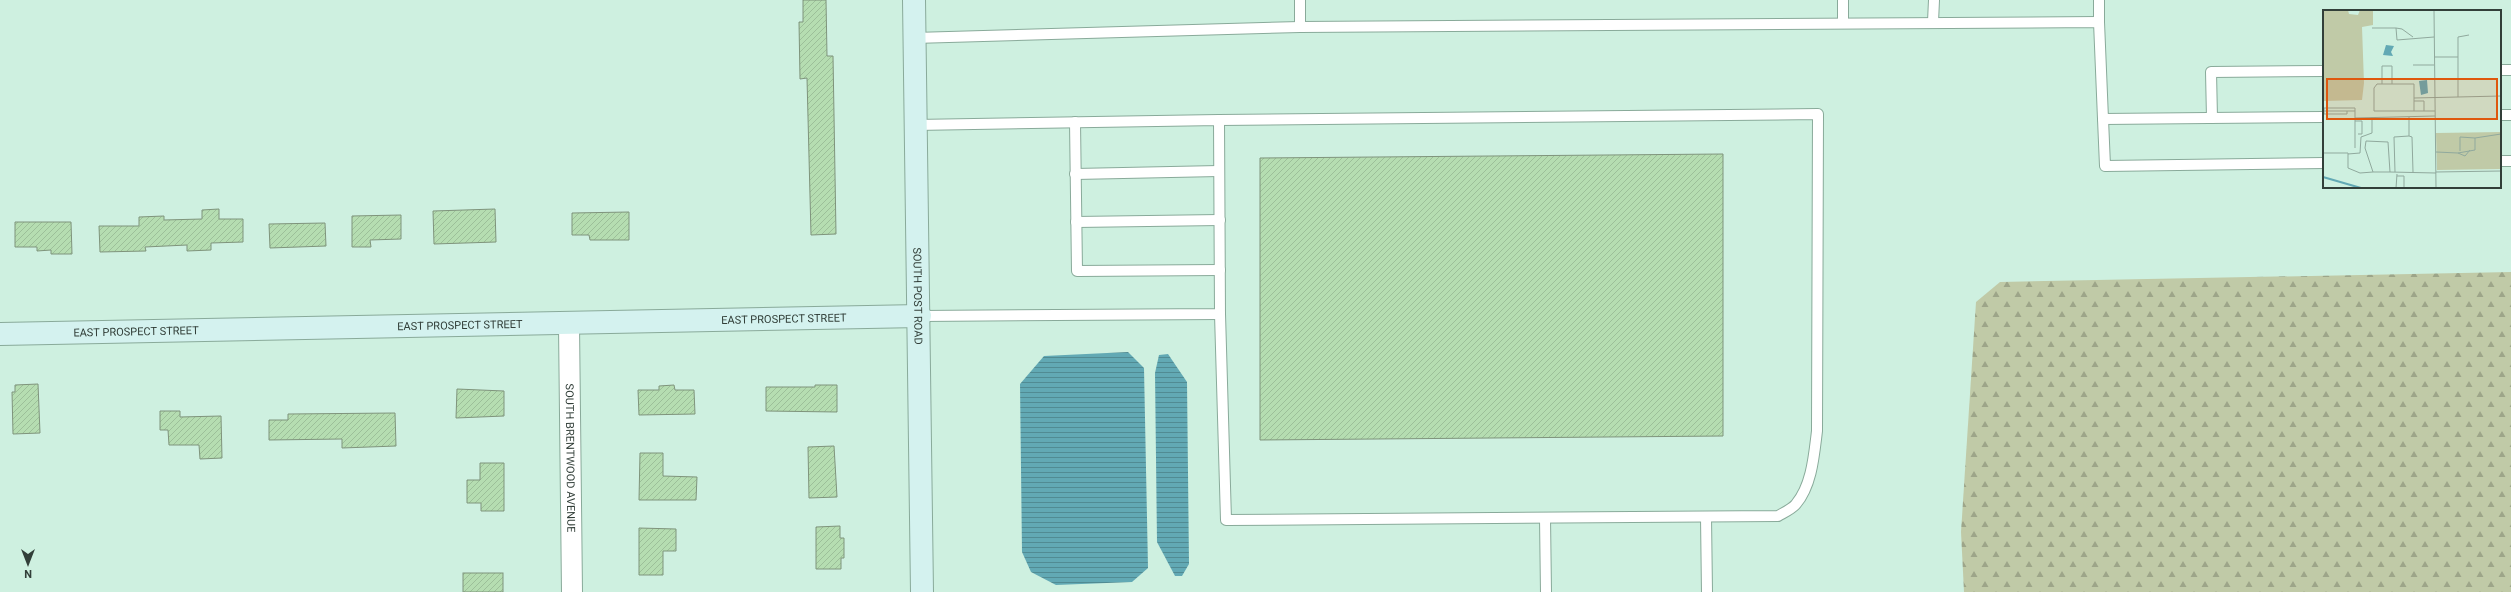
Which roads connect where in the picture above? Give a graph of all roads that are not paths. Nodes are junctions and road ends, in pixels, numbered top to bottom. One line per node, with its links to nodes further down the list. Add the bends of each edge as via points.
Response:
1 (914, 0): 10 (street, SOUTH POST ROAD)
2 (1300, 0): 9 (lane)
3 (1843, 0): 8 (lane)
4 (1934, 0): 6 (lane)
5 (2099, 0): 7 (lane)
6 (1933, 22): 7 (lane); 8 (lane)
7 (2100, 22): 16 (lane)
8 (1843, 23): 9 (lane)
9 (1300, 27): 10 (lane)
10 (914, 38): 19 (street, SOUTH POST ROAD)
11 (2323, 71): 15 (lane, via 2211,72)
12 (2511, 115): 13 (lane)
13 (2501, 116)
14 (2323, 117): 15 (lane)
15 (2212, 118): 16 (lane)
16 (2103, 119): 20 (lane, via 2105,166)
17 (1219, 120): 18 (lane); 21 (lane); 30 (lane, via 1818,114 1818,431 1813,464 1805,489 1796,505 1778,516)
18 (1075, 122): 19 (lane); 22 (lane)
19 (915, 125): 27 (street, SOUTH POST ROAD)
20 (2323, 163)
21 (1219, 171): 22 (lane); 23 (lane)
22 (1075, 174): 24 (lane)
23 (1220, 220): 24 (lane); 25 (lane)
24 (1076, 222): 25 (lane, via 1077,271)
25 (1220, 270): 26 (lane)
26 (1220, 314): 27 (lane); 31 (lane, via 1226,520)
27 (920, 316): 28 (street, EAST PROSPECT STREET); 33 (street, SOUTH POST ROAD)
28 (569, 325): 29 (street, EAST PROSPECT STREET); 32 (street, SOUTH BRENTWOOD AVENUE)
29 (0, 334)
30 (1706, 517): 31 (lane); 35 (lane)
31 (1545, 518): 34 (lane)
32 (572, 592)
33 (922, 592)
34 (1546, 592)
35 (1707, 592)

